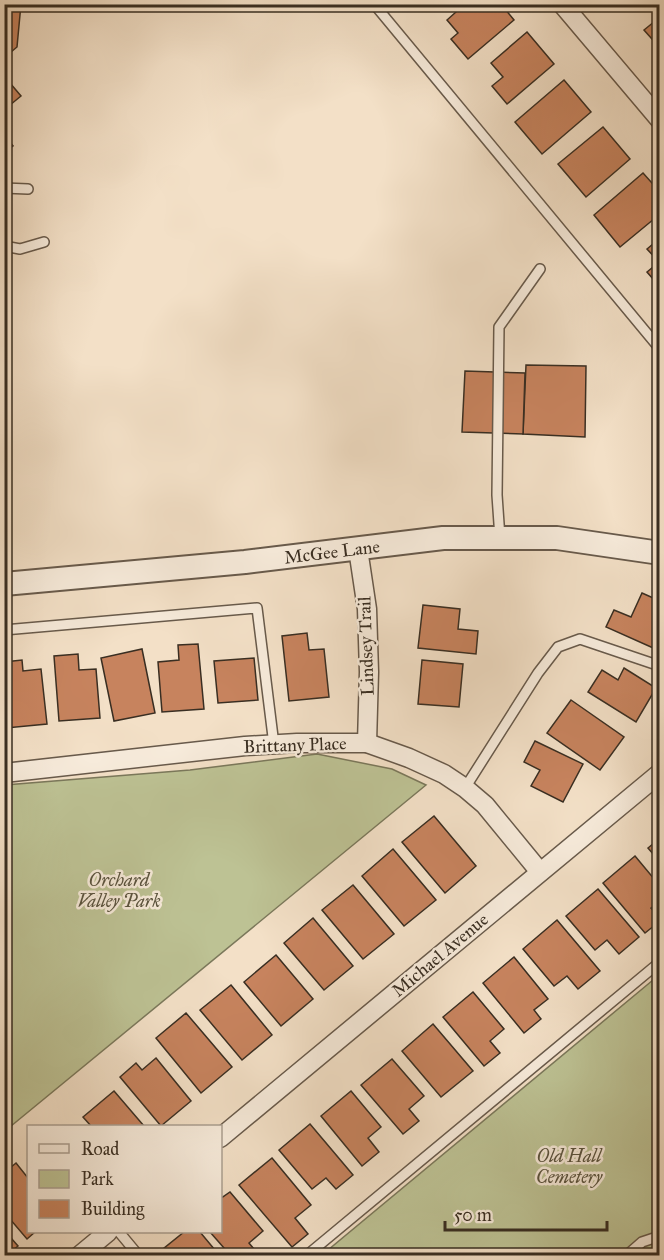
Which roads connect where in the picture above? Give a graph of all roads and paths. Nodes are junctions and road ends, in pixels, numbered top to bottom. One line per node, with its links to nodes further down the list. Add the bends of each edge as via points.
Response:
1 (374, 4): 9 (lane)
2 (562, 4): 3 (street)
3 (660, 120)
4 (4, 188): 5 (lane)
5 (28, 189)
6 (44, 242): 7 (lane, via 20,249)
7 (4, 246)
8 (540, 269): 10 (lane, via 499,327 496,495)
9 (660, 349)
10 (500, 538): 11 (street, McGee Lane, via 443,538); 12 (street, McGee Lane, via 557,538)
11 (358, 549): 13 (street, McGee Lane); 16 (street, Lindsey Trail, via 367,609)
12 (660, 553)
13 (4, 584)
14 (4, 630): 17 (lane, via 257,608)
15 (660, 666): 20 (lane, via 580,639 558,647)
16 (367, 743): 17 (street, Brittany Place); 20 (street, Brittany Place, via 444,774)
17 (274, 744): 18 (street, Brittany Place)
18 (4, 773)
19 (660, 773): 21 (street, Michael Avenue)
20 (465, 788): 21 (street, Brittany Place, via 493,814)
21 (540, 872): 23 (street, Michael Avenue)
22 (660, 962): 29 (lane)
23 (222, 1136)
24 (107, 1233): 27 (street)
25 (120, 1233): 28 (lane)
26 (660, 1236): 30 (lane, via 642,1242)
27 (80, 1256)
28 (139, 1256)
29 (306, 1256)
30 (626, 1256)

